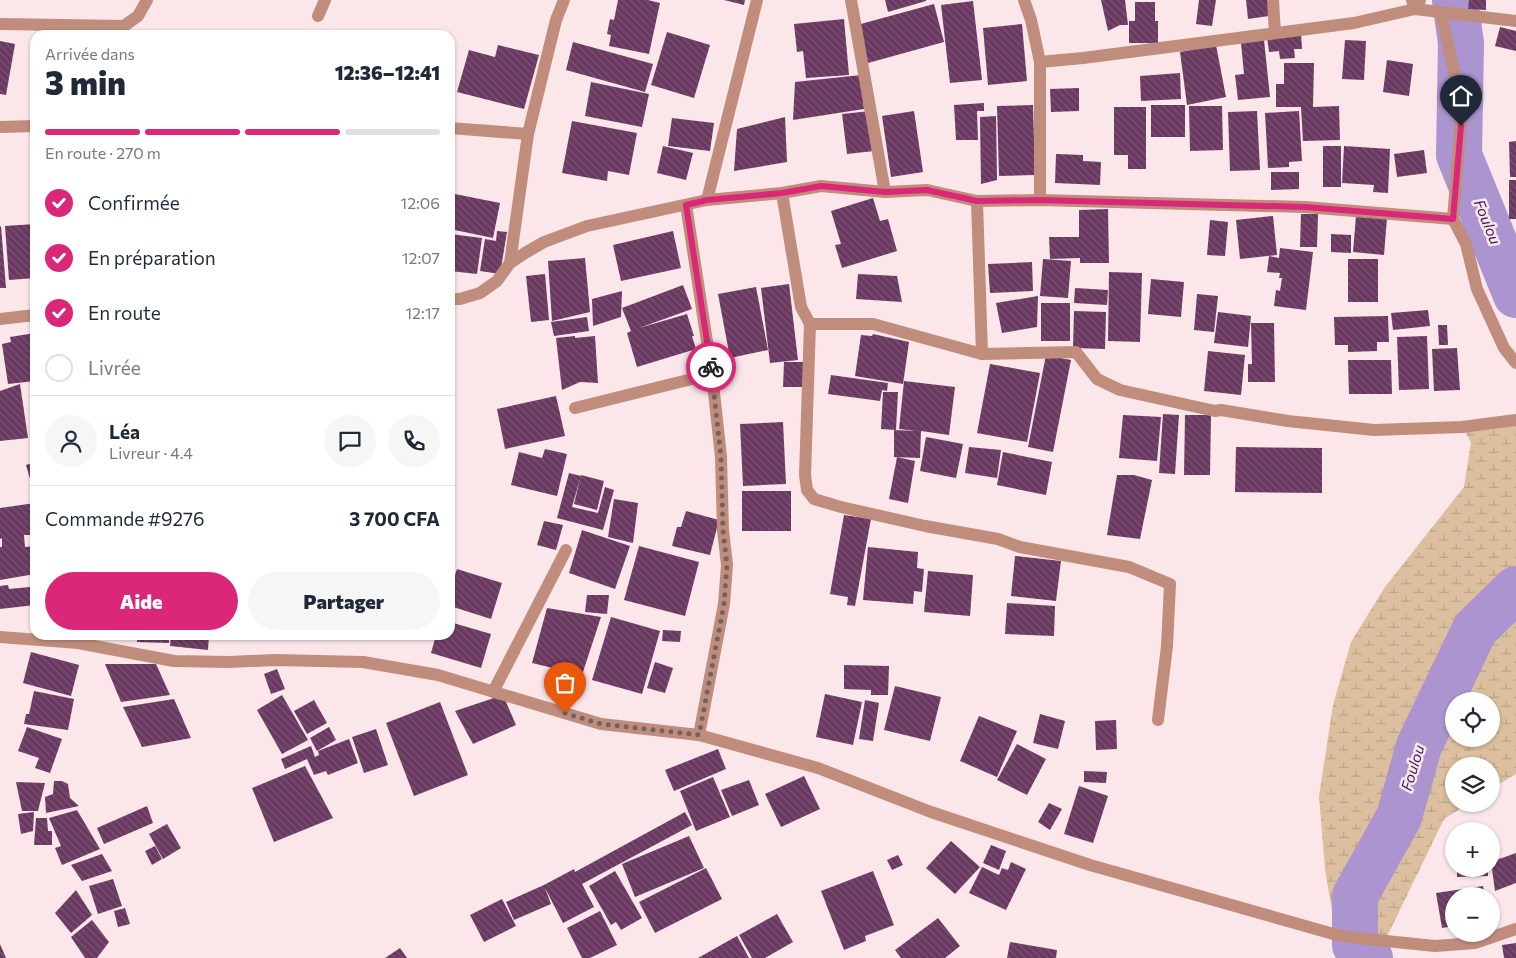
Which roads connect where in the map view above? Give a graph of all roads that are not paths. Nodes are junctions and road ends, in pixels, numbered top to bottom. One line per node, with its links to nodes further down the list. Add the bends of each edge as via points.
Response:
1 (147, 0): 12 (street, via 138,16 124,26)
2 (324, 0): 10 (street)
3 (564, 0): 18 (street, via 556,20)
4 (757, 0): 21 (street)
5 (851, 0): 19 (street)
6 (1024, 0): 14 (street)
7 (1272, 0): 13 (street)
8 (1416, 3): 9 (street); 13 (street, via 1354,23)
9 (1441, 13): 11 (street); 25 (street, via 1462,108)
10 (318, 16)
11 (1516, 21)
12 (0, 24)
13 (1274, 33): 14 (street)
14 (1040, 62): 22 (street)
15 (30, 126): 16 (street)
16 (0, 127)
17 (455, 128): 18 (street)
18 (528, 134): 26 (street)
19 (885, 192): 20 (street, via 821,186); 23 (street, via 927,190)
20 (782, 193): 21 (street); 30 (street, via 801,307)
21 (707, 200): 24 (street)
22 (1040, 200): 23 (street); 25 (street, via 1305,207)
23 (977, 201): 31 (street)
24 (686, 205): 26 (street, via 587,226 544,242); 33 (street)
25 (1453, 219): 32 (street, via 1466,244 1477,289 1504,348)
26 (510, 263): 27 (street, via 497,281 480,293)
27 (455, 299)
28 (30, 316): 29 (street)
29 (0, 319)
30 (810, 324): 31 (street, via 873,324); 41 (street, via 805,476 807,490 814,499 998,539 1020,547 1129,567 1170,584)
31 (982, 354): 35 (street, via 1076,352 1097,379 1120,390 1215,411 1288,421 1374,430 1462,427)
32 (1516, 363)
33 (712, 374): 34 (street); 42 (street, via 727,565 724,604)
34 (575, 408)
35 (1516, 420)
36 (566, 550): 40 (street)
37 (0, 637): 38 (street)
38 (30, 638)
39 (82, 640): 40 (street, via 174,661 363,662 438,674)
40 (493, 692): 42 (street, via 601,724)
41 (1158, 720)
42 (699, 735): 43 (street, via 818,768 931,812 1090,865 1337,935 1435,946 1475,943)
43 (1516, 929)

